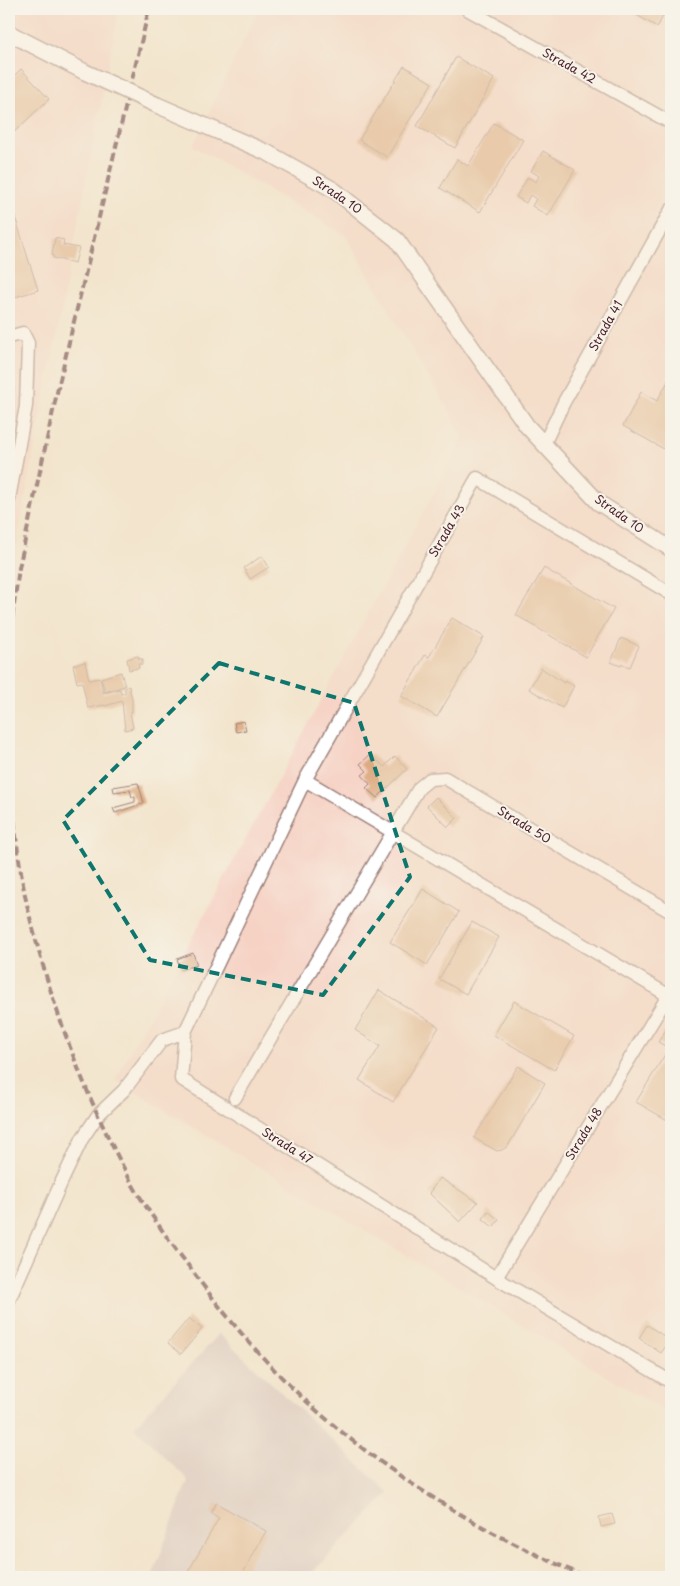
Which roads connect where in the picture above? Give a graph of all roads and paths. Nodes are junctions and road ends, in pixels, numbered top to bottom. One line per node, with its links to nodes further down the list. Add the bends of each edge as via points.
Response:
1 (467, 9): 3 (street, Strada 42)
2 (9, 33): 6 (street, Strada 10, bridge, via 86,72 268,153 334,190 397,240)
3 (671, 123)
4 (671, 210): 6 (street, Strada 41)
5 (9, 337): 8 (street, via 23,333 28,343 26,406)
6 (544, 444): 7 (street, Strada 10)
7 (571, 473): 9 (street, Strada 10); 10 (street, Strada 10, via 599,503)
8 (9, 499)
9 (671, 537)
10 (671, 548)
11 (671, 594): 12 (street, Strada 43, via 477,478)
12 (305, 780): 13 (street); 16 (street, Strada 47)
13 (392, 832): 14 (street, Strada 50, via 419,788 430,779 445,778); 15 (street); 17 (street, Strada 50)
14 (671, 912)
15 (670, 994): 18 (street, Strada 48)
16 (185, 1032): 18 (street, Strada 47, via 181,1079); 19 (street, via 162,1040 124,1090 98,1115 82,1139)
17 (236, 1098)
18 (496, 1278): 20 (street, Strada 47)
19 (9, 1300)
20 (671, 1382)

